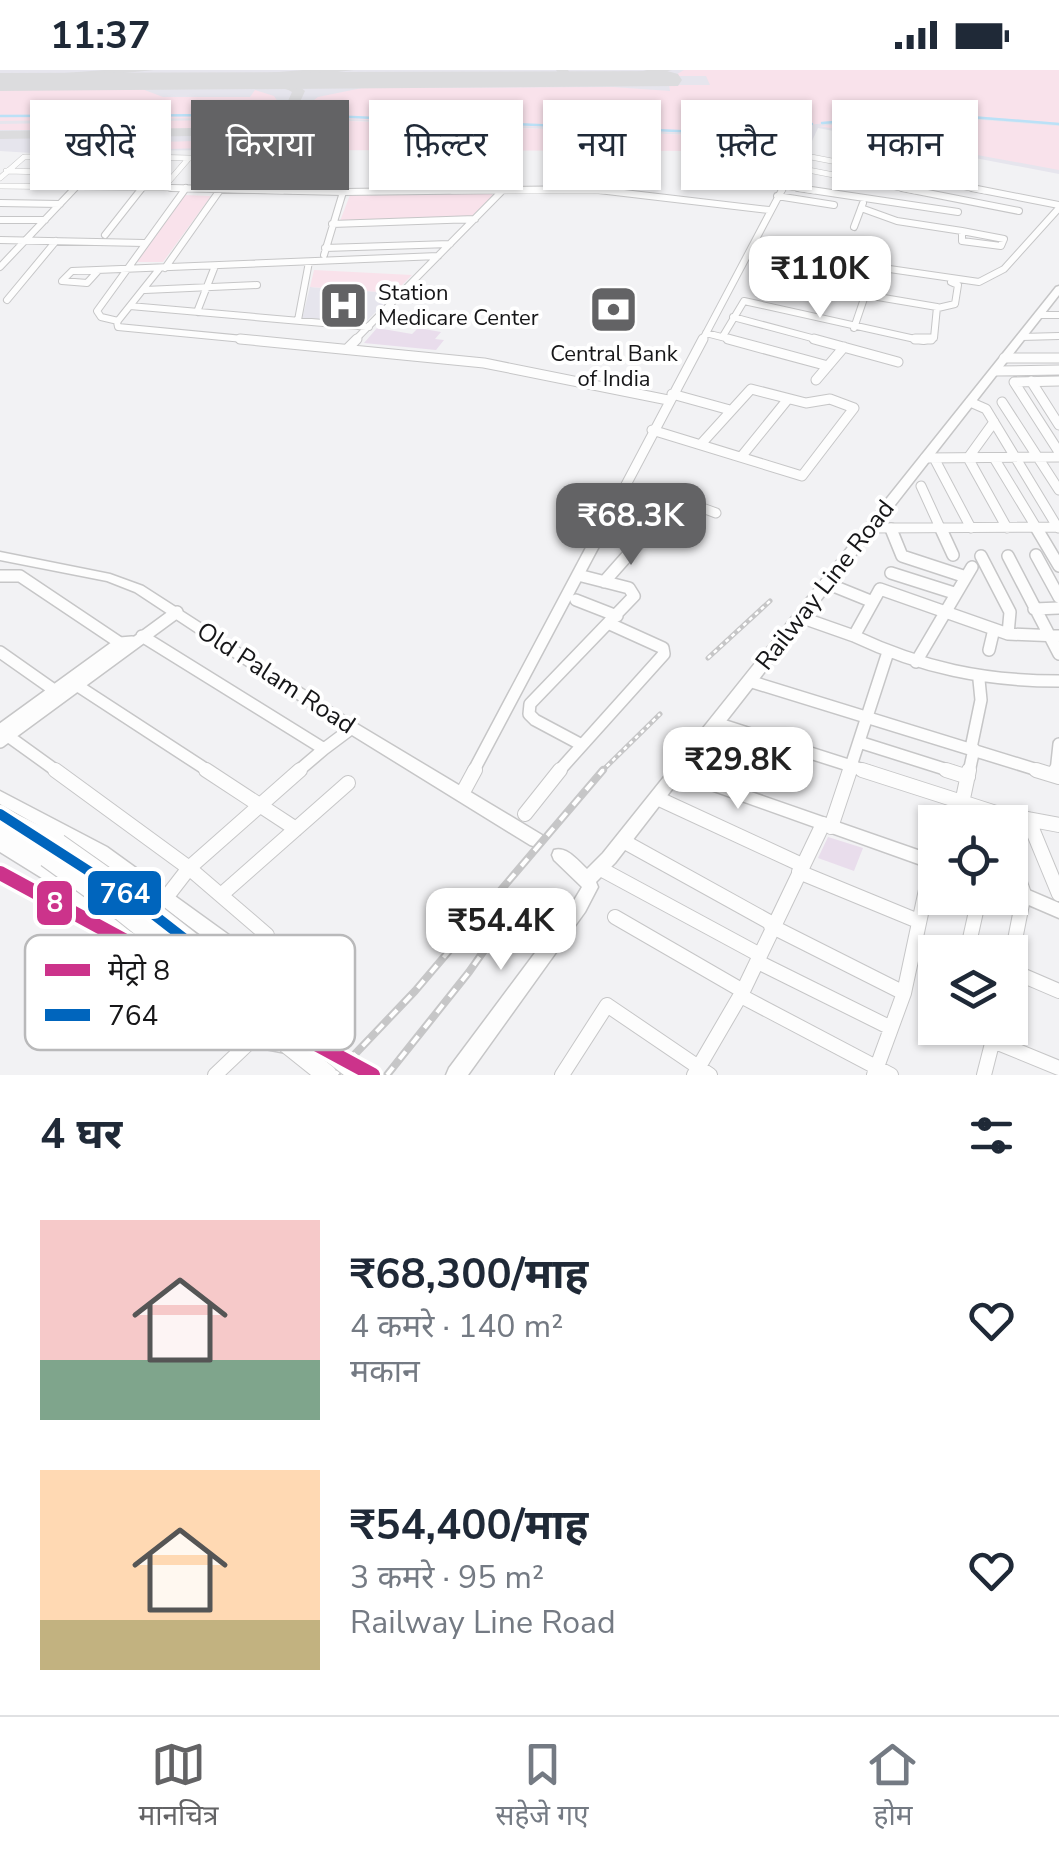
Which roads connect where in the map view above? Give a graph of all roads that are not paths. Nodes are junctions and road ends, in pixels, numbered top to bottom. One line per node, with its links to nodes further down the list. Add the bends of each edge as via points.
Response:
1 (30, 157): 4 (street)
2 (171, 157): 3 (street)
3 (188, 158): 6 (street); 19 (street, via 306,158)
4 (4, 171): 5 (street); 7 (street)
5 (30, 172)
6 (171, 178)
7 (0, 182): 8 (street)
8 (30, 184)
9 (171, 188): 10 (street)
10 (186, 188): 11 (street); 43 (street)
11 (191, 188)
12 (978, 189): 22 (street)
13 (74, 190): 25 (street)
14 (139, 190): 39 (street)
15 (220, 190): 19 (street); 52 (street)
16 (503, 190): 21 (street); 33 (street)
17 (523, 190): 30 (street, via 597,190)
18 (909, 190): 26 (street)
19 (293, 191): 21 (street)
20 (780, 191): 23 (street); 27 (street); 30 (street)
21 (343, 192): 36 (street)
22 (995, 192): 26 (street); 28 (street)
23 (864, 198): 29 (street); 32 (street)
24 (0, 203): 25 (street)
25 (60, 204): 35 (street)
26 (988, 204): 31 (street)
27 (834, 205)
28 (1059, 207): 46 (street, via 1004,269 979,282)
29 (861, 208): 37 (street); 38 (street)
30 (770, 210): 46 (street)
31 (1020, 211)
32 (958, 212)
33 (475, 219): 36 (street); 44 (street)
34 (0, 220): 35 (street)
35 (45, 220): 41 (street)
36 (332, 224): 45 (street)
37 (854, 227)
38 (962, 231): 38 (street, via 962,241 1001,246 1004,239)
39 (105, 236)
40 (0, 240): 41 (street)
41 (24, 240): 42 (street); 51 (street)
42 (56, 241): 43 (street); 60 (street)
43 (144, 244): 53 (street)
44 (450, 244): 45 (street); 47 (street)
45 (325, 248): 48 (street)
46 (752, 249): 71 (street)
47 (438, 256): 48 (street); 69 (street)
48 (323, 261): 49 (street)
49 (309, 262): 50 (street); 67 (street)
50 (216, 266): 52 (street); 56 (street)
51 (0, 267)
52 (162, 268): 53 (street); 57 (street)
53 (129, 270): 54 (street); 68 (street, via 96,313)
54 (97, 272)
55 (257, 285): 56 (street)
56 (208, 287): 57 (street); 63 (street)
57 (144, 290): 61 (street)
58 (1057, 293): 64 (street, Railway Line Road)
59 (866, 295): 62 (street); 62 (street, via 876,272 957,284 955,304); 70 (street)
60 (7, 300)
61 (130, 306): 63 (street); 68 (street)
62 (938, 308): 70 (street, via 929,341)
63 (198, 312): 67 (street)
64 (1043, 315): 65 (street); 72 (street); 74 (street, Railway Line Road)
65 (1059, 315)
66 (733, 318): 70 (street, via 744,300); 73 (street); 75 (street)
67 (298, 320): 69 (street)
68 (118, 321): 76 (street, via 124,329)
69 (369, 327): 76 (street)
70 (854, 328)
71 (706, 333): 73 (street); 87 (street)
72 (1059, 333): 74 (street)
73 (723, 336): 80 (street)
74 (1021, 337): 77 (street, Railway Line Road)
75 (844, 346): 79 (street); 80 (street)
76 (347, 349): 87 (street, via 484,364)
77 (1004, 358): 78 (street); 81 (street, Railway Line Road)
78 (1059, 358)
79 (898, 362)
80 (828, 366): 83 (street)
81 (994, 370): 82 (street); 89 (street, Railway Line Road)
82 (1059, 370)
83 (816, 380)
84 (1054, 381): 85 (street); 86 (street)
85 (1031, 382): 93 (street); 96 (street, via 1014,382)
86 (1059, 394)
87 (670, 397): 91 (street); 94 (street)
88 (788, 399): 91 (street, via 751,389); 97 (street); 97 (street, via 830,399 854,408 804,475)
89 (970, 402): 92 (street, via 984,407); 98 (street, Railway Line Road)
90 (1002, 402): 102 (street)
91 (730, 410): 95 (street)
92 (994, 422): 99 (street); 101 (street)
93 (1059, 425)
94 (652, 430): 95 (street); 121 (street)
95 (701, 444): 97 (street)
96 (1059, 454): 102 (street)
97 (742, 457)
98 (930, 458): 99 (street); 106 (street, Railway Line Road); 109 (street)
99 (968, 458): 100 (street); 110 (street)
100 (994, 458): 101 (street); 111 (street)
101 (1017, 458): 102 (street); 112 (street)
102 (1038, 458): 104 (street)
103 (922, 486): 108 (street)
104 (1059, 490)
105 (716, 513): 123 (street, via 674,504)
106 (870, 528): 107 (street); 124 (street, Railway Line Road)
107 (890, 528): 108 (street); 116 (street)
108 (940, 528): 109 (street); 113 (street)
109 (970, 528): 110 (street)
110 (1007, 528): 111 (street)
111 (1035, 528): 112 (street); 119 (street)
112 (1059, 528)
113 (953, 555)
114 (1036, 555): 127 (street)
115 (0, 556): 133 (street, Old Palam Road, via 110,578)
116 (902, 556): 120 (street); 126 (street, via 969,572)
117 (981, 556): 137 (street, via 1010,612)
118 (1008, 556): 131 (street)
119 (1059, 566)
120 (891, 573): 125 (street); 126 (street)
121 (578, 575): 123 (street); 165 (street)
122 (0, 576): 140 (street, via 20,576)
123 (604, 582): 135 (street, via 634,592)
124 (826, 583): 129 (street); 134 (street, Railway Line Road)
125 (881, 590): 129 (street); 132 (street)
126 (954, 593): 132 (street)
127 (1059, 597)
128 (576, 600): 135 (street)
129 (873, 602): 138 (street)
130 (1059, 608): 131 (street)
131 (1034, 609): 139 (street)
132 (944, 611): 136 (street); 145 (street)
133 (177, 612): 140 (street); 153 (street, Old Palam Road)
134 (800, 617): 138 (street); 147 (street, Railway Line Road)
135 (614, 620): 156 (street, via 664,654); 156 (street, via 529,708 539,723)
136 (994, 629): 137 (street); 141 (street)
137 (1008, 634): 139 (street)
138 (854, 636): 143 (street)
139 (1054, 636): 144 (street)
140 (131, 640): 149 (street, via 128,651); 150 (street); 158 (street)
141 (988, 650)
142 (0, 652): 150 (street)
143 (888, 652): 145 (street); 151 (street)
144 (1059, 654)
145 (916, 662): 146 (street)
146 (980, 680): 148 (street); 159 (street)
147 (749, 681): 151 (street); 152 (street, Railway Line Road)
148 (1059, 681)
149 (78, 686): 154 (street); 169 (street)
150 (54, 690): 154 (street)
151 (867, 716): 155 (street); 159 (street)
152 (716, 723): 160 (street); 161 (street, Railway Line Road)
153 (352, 728): 158 (street); 165 (street, Old Palam Road)
154 (3, 736): 183 (street)
155 (858, 742): 160 (street); 163 (street)
156 (580, 744): 172 (street)
157 (1059, 744): 162 (street)
158 (324, 749): 169 (street)
159 (973, 749): 162 (street); 163 (street)
160 (850, 768): 168 (street); 175 (street)
161 (677, 772): 167 (street, Railway Line Road); 175 (street)
162 (1057, 776)
163 (968, 777): 168 (street)
164 (348, 783): 176 (street)
165 (462, 794): 178 (street, Old Palam Road)
166 (0, 797): 189 (street, via 102,852)
167 (657, 798): 179 (street, Railway Line Road); 184 (street)
168 (962, 803): 170 (street)
169 (261, 805): 176 (street); 183 (street)
170 (967, 805)
171 (0, 814): 198 (main road, bridge, via 58,844)
172 (525, 814)
173 (1028, 819): 174 (street); 186 (street)
174 (1059, 825)
175 (827, 826): 182 (street); 184 (street)
176 (296, 830): 187 (street)
177 (0, 832): 197 (main road, bridge, via 47,857)
178 (536, 840)
179 (622, 841): 185 (street, Railway Line Road); 194 (street)
180 (0, 844): 196 (street)
181 (560, 855): 185 (street)
182 (918, 857)
183 (189, 868): 187 (street); 189 (street)
184 (801, 868): 193 (street); 194 (street)
185 (593, 874): 200 (street); 217 (street, Railway Line Road, via 579,907)
186 (1059, 894)
187 (221, 895): 195 (street)
188 (1028, 897): 190 (street)
189 (165, 899): 199 (street)
190 (1059, 911)
191 (919, 915): 193 (street)
192 (614, 917): 204 (street)
193 (918, 920): 203 (street)
194 (772, 925): 200 (street); 203 (street)
195 (266, 934)
196 (129, 935)
197 (152, 935)
198 (182, 935)
199 (214, 935)
200 (759, 958): 204 (street); 205 (street)
201 (1028, 976): 202 (street)
202 (1059, 991)
203 (904, 993): 205 (street)
204 (742, 994): 212 (street); 213 (street)
205 (891, 1028): 212 (street)
206 (991, 1045): 219 (street)
207 (1015, 1045): 211 (street)
208 (241, 1050): 214 (street)
209 (297, 1050): 215 (main road, bridge)
210 (328, 1050): 216 (main road, bridge)
211 (1059, 1068)
212 (880, 1072)
213 (701, 1073): 218 (street, via 606,1005)
214 (215, 1075)
215 (328, 1075)
216 (360, 1075)
217 (456, 1075)
218 (562, 1075)
219 (984, 1075)

